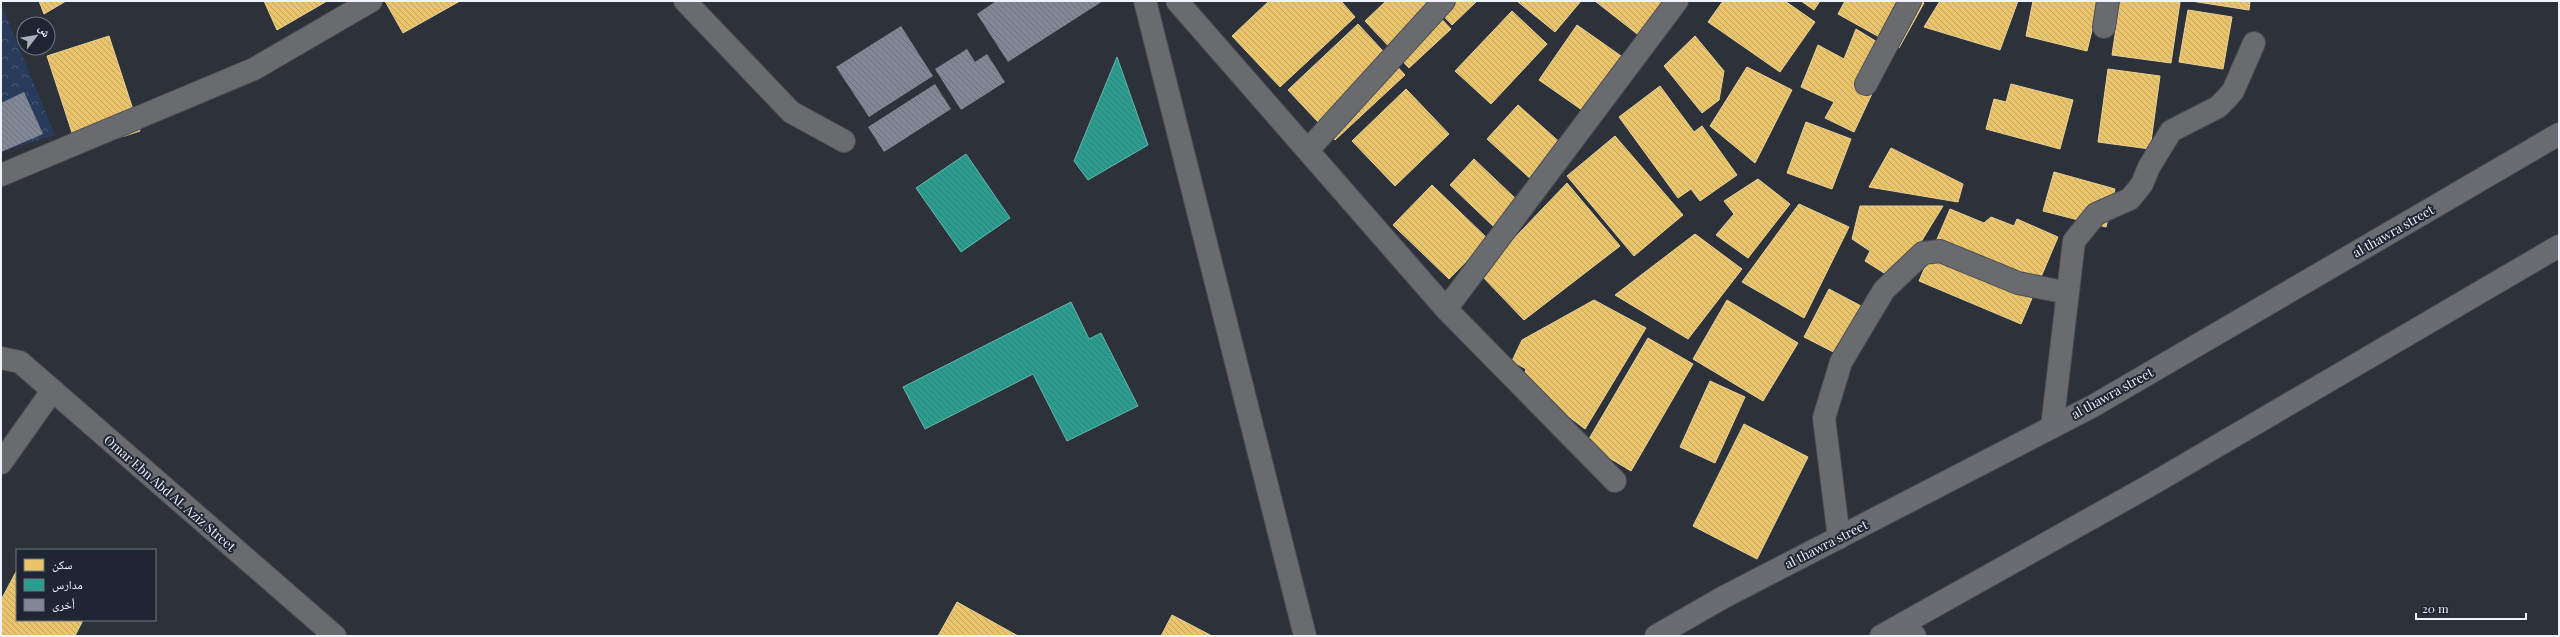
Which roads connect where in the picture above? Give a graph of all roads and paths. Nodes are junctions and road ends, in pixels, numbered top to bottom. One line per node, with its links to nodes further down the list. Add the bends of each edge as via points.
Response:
1 (371, 1): 15 (street, via 254,69)
2 (684, 1): 13 (street, via 791,112)
3 (1145, 1): 27 (street)
4 (1177, 1): 14 (street)
5 (1444, 1): 14 (street)
6 (1677, 1): 18 (street)
7 (1910, 1): 11 (street)
8 (2108, 1): 9 (street)
9 (2104, 27)
10 (2254, 43): 17 (street, via 2233,91 2226,100 2218,108 2171,131 2149,167 2142,184 2130,199 2096,214 2074,241)
11 (1866, 84)
12 (2559, 134): 21 (main road, al thawra street, via 2093,406)
13 (844, 142)
14 (1308, 150): 18 (street)
15 (1, 175)
16 (2559, 246): 25 (main road, via 2147,487)
17 (2068, 293): 21 (street); 24 (street, via 2018,283 1940,251 1923,253 1884,290 1840,362 1824,418)
18 (1446, 309): 23 (street)
19 (1, 358): 20 (street, Omar Ebn Abd AL Aziz Street, via 20,362)
20 (52, 391): 22 (street); 26 (street, Omar Ebn Abd AL Aziz Street)
21 (2052, 427): 24 (main road, al thawra street)
22 (1, 463)
23 (1615, 481)
24 (1839, 538): 28 (main road, al thawra street, via 1722,598)
25 (1909, 630): 29 (main road)
26 (335, 636)
27 (1305, 636)
28 (1656, 636)
29 (1881, 636)

